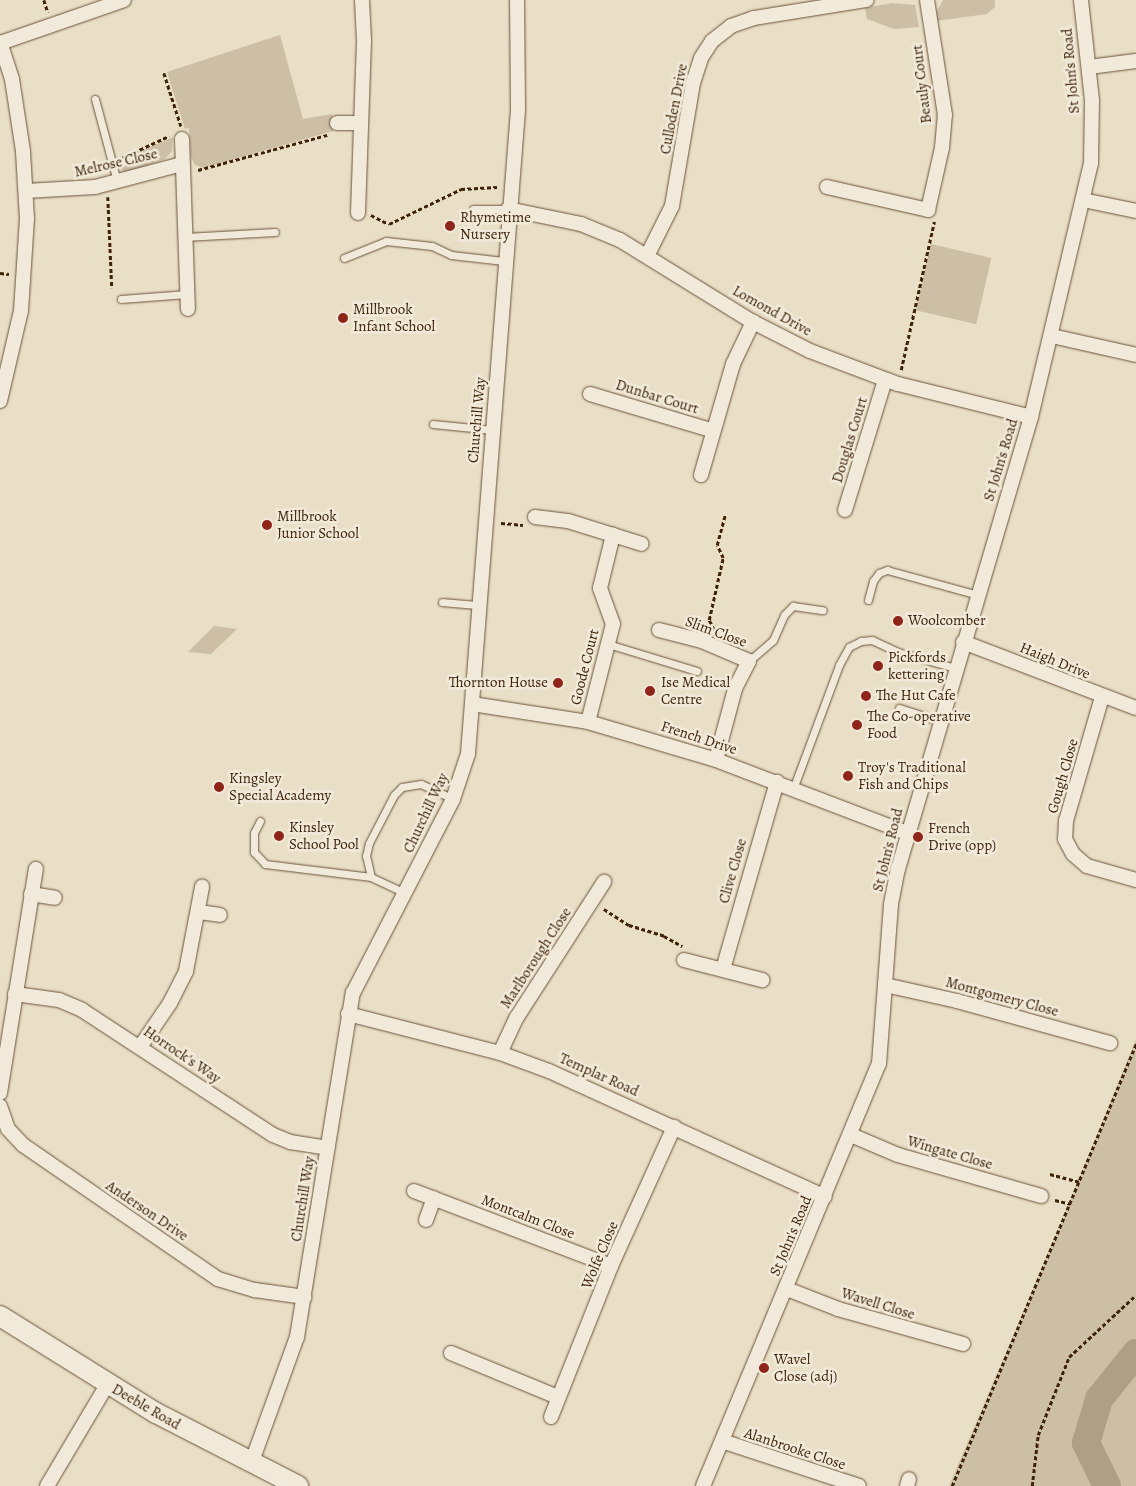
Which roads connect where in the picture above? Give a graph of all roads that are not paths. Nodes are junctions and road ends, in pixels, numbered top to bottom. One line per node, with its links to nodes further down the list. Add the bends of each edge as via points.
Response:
1 (124, 0): 7 (street)
2 (362, 0): 12 (street)
3 (516, 0): 20 (street, Churchill Way, via 518,110)
4 (867, 0): 25 (street, Culloden Drive, via 742,21 712,41 701,58 693,83 672,206)
5 (927, 0): 16 (street, Beauly Court, via 945,115 942,148 928,210)
6 (1081, 0): 9 (street, St John's Road)
7 (0, 43): 17 (street, via 12,79)
8 (1136, 61): 9 (street)
9 (1089, 67): 18 (street, St John's Road, via 1091,164)
10 (95, 99): 15 (lane, via 112,163)
11 (337, 123): 12 (street)
12 (361, 123): 22 (street)
13 (180, 135): 14 (street)
14 (183, 169): 15 (street, Melrose Close); 24 (street)
15 (112, 183): 17 (street, Melrose Close, via 80,189)
16 (827, 187)
17 (26, 191): 36 (street, via 26,274 13,355)
18 (1083, 200): 21 (street); 32 (street, St John's Road)
19 (473, 209): 20 (lane)
20 (508, 209): 25 (street, Lomond Drive, via 581,224); 27 (street, Churchill Way)
21 (1136, 211)
22 (358, 213)
23 (275, 232): 24 (lane)
24 (185, 237): 28 (street)
25 (648, 254): 31 (street, Lomond Drive)
26 (344, 258): 27 (lane, via 386,241 432,246 451,255)
27 (504, 260): 39 (street, Churchill Way)
28 (187, 294): 29 (lane); 30 (street)
29 (121, 299)
30 (188, 309)
31 (753, 322): 34 (street, Lomond Drive, via 810,351); 40 (street, Dunbar Court, via 733,364)
32 (1052, 336): 33 (street); 37 (street, St John's Road)
33 (1136, 354)
34 (891, 382): 37 (street, Lomond Drive); 42 (street, Douglas Court)
35 (590, 394): 40 (street, Dunbar Court)
36 (0, 401)
37 (1031, 417): 46 (street, St John's Road)
38 (433, 424): 39 (lane)
39 (493, 430): 49 (street, Churchill Way)
40 (714, 431): 41 (street, Dunbar Court)
41 (701, 475)
42 (845, 510)
43 (535, 517): 44 (street, via 568,521)
44 (613, 535): 45 (street); 53 (street, Goode Court, via 600,588 613,624)
45 (642, 544)
46 (978, 595): 47 (lane, via 887,570 879,573 873,581); 52 (street, St John's Road)
47 (868, 600)
48 (442, 602): 49 (lane)
49 (479, 605): 58 (street, Churchill Way)
50 (823, 610): 54 (lane, via 799,604 794,606 784,615 772,640)
51 (659, 630): 54 (street, Slim Close, via 711,645)
52 (963, 642): 55 (street, St John's Road); 57 (street, Haigh Drive)
53 (608, 644): 56 (lane); 62 (street, Goode Court)
54 (749, 661): 63 (street, Slim Close, via 735,689)
55 (955, 668): 61 (street, St John's Road); 65 (lane, via 898,652 872,640 849,647 838,665)
56 (697, 671)
57 (1102, 697): 60 (street, Haigh Drive); 71 (street, Gough Close, via 1066,821 1065,839 1072,854 1087,866)
58 (472, 704): 62 (street, French Drive); 66 (street, Churchill Way, via 468,754)
59 (899, 708): 61 (lane)
60 (1136, 708)
61 (940, 721): 68 (street, St John's Road)
62 (588, 722): 63 (street, French Drive)
63 (716, 760): 64 (street, French Drive)
64 (777, 782): 65 (street, French Drive); 80 (street, Clive Close)
65 (793, 789): 68 (street, French Drive)
66 (452, 799): 70 (lane, via 421,784 398,791 366,850); 74 (street, Churchill Way)
67 (260, 822): 70 (lane, via 254,833 254,852 265,864)
68 (907, 833): 82 (street, St John's Road, via 891,904)
69 (36, 870): 75 (street)
70 (371, 877): 74 (lane)
71 (1136, 880)
72 (604, 882): 87 (street, Marlborough Close, via 516,1016)
73 (202, 887): 77 (street)
74 (405, 892): 84 (street, Churchill Way, via 362,972)
75 (32, 894): 76 (street); 83 (street)
76 (55, 898)
77 (199, 912): 78 (street); 86 (street, via 191,955 180,986)
78 (220, 915)
79 (687, 960): 80 (street)
80 (723, 970): 81 (street)
81 (762, 980)
82 (885, 985): 85 (street, Montgomery Close, via 948,998); 91 (street, St John's Road, via 878,1064)
83 (15, 994): 86 (street, Horrock's Way, via 70,1004); 88 (street)
84 (348, 1014): 87 (street, Templar Road); 92 (street, Churchill Way)
85 (1110, 1043)
86 (140, 1047): 92 (street, Horrock's Way, via 273,1135 290,1142)
87 (500, 1054): 90 (street, Templar Road, via 583,1085)
88 (0, 1093)
89 (0, 1106): 100 (street, Anderson Drive, via 8,1129 22,1145 218,1279 248,1288)
90 (674, 1127): 95 (street, Templar Road); 98 (street, Wolfe Close)
91 (851, 1135): 94 (street, Wingate Close, via 898,1155); 95 (street, St John's Road)
92 (328, 1148): 100 (street, Churchill Way)
93 (414, 1191): 96 (street, Montcalm Close)
94 (1041, 1196)
95 (825, 1197): 99 (street, St John's Road)
96 (434, 1198): 97 (street); 98 (street, Montcalm Close)
97 (426, 1220)
98 (612, 1266): 105 (street, Wolfe Close)
99 (786, 1289): 102 (street, Wavell Close, via 838,1309); 107 (street, St John's Road)
100 (305, 1297): 108 (street, Churchill Way, via 288,1366)
101 (0, 1316): 104 (street, Deeble Road)
102 (963, 1344)
103 (451, 1353): 105 (street)
104 (106, 1384): 108 (street, Deeble Road); 109 (street)
105 (558, 1397): 106 (street, Wolfe Close)
106 (551, 1417)
107 (722, 1442): 111 (street, St John's Road); 112 (street, Alanbrooke Close)
108 (251, 1464): 110 (street, Deeble Road)
109 (47, 1486)
110 (298, 1486)
111 (703, 1486)
112 (858, 1486)

